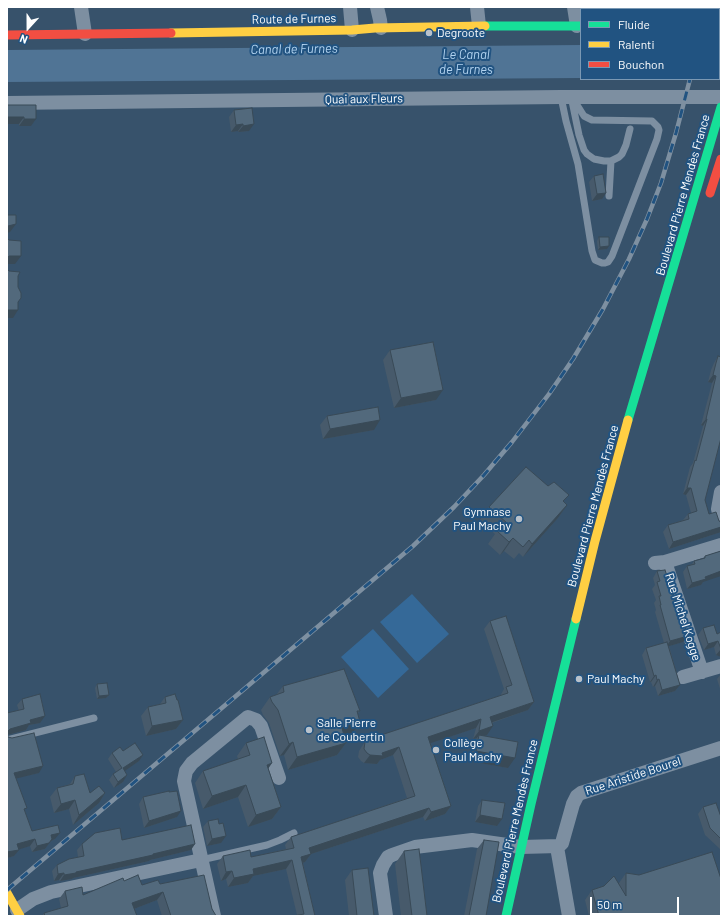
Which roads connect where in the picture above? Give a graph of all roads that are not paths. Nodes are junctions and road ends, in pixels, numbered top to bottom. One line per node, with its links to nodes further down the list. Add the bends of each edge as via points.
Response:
1 (81, 7): 6 (street)
2 (479, 17): 3 (main road, Route de Furnes); 5 (main road, Route de Furnes)
3 (379, 18): 4 (main road, Route de Furnes)
4 (350, 19): 6 (main road, Route de Furnes)
5 (578, 19)
6 (84, 26): 7 (main road, Route de Furnes)
7 (7, 35)
8 (566, 97): 8 (lane, via 567,125 579,168 592,251 595,260 605,263 612,256 659,130 652,121 592,120 584,116); 9 (street, Quai aux Fleurs); 10 (street, Quai aux Fleurs); 14 (lane, via 584,150 594,159)
9 (721, 97)
10 (7, 103)
11 (721, 107): 28 (main road, Boulevard Pierre Mendès France, via 595,542)
12 (630, 129): 14 (lane, via 622,154)
13 (721, 159): 16 (main road, Boulevard Pierre Mendès France)
14 (611, 161): 15 (lane)
15 (609, 196)
16 (706, 203)
17 (721, 492): 18 (street, via 718,509)
18 (721, 522)
19 (721, 544): 21 (street, Rue Michel Kogge, via 660,562)
20 (721, 666): 21 (street)
21 (702, 672): 22 (street)
22 (683, 677)
23 (94, 718): 24 (lane)
24 (7, 740)
25 (721, 748): 29 (street, Rue Aristide Bourel, via 581,793 573,804 561,844)
26 (279, 778): 30 (street, via 261,726 251,717 244,720 188,767 184,781)
27 (294, 833): 30 (lane, via 267,845)
28 (529, 846): 29 (street); 35 (street, via 464,841 400,851 388,857 380,873); 36 (main road, Boulevard Pierre Mendès France)
29 (557, 847): 38 (street)
30 (201, 860): 33 (street, via 51,892 33,899); 34 (street)
31 (526, 871): 37 (main road, Boulevard Pierre Mendès France)
32 (7, 894): 33 (main road)
33 (19, 913)
34 (214, 916)
35 (386, 916)
36 (506, 916)
37 (512, 916)
38 (569, 916)

